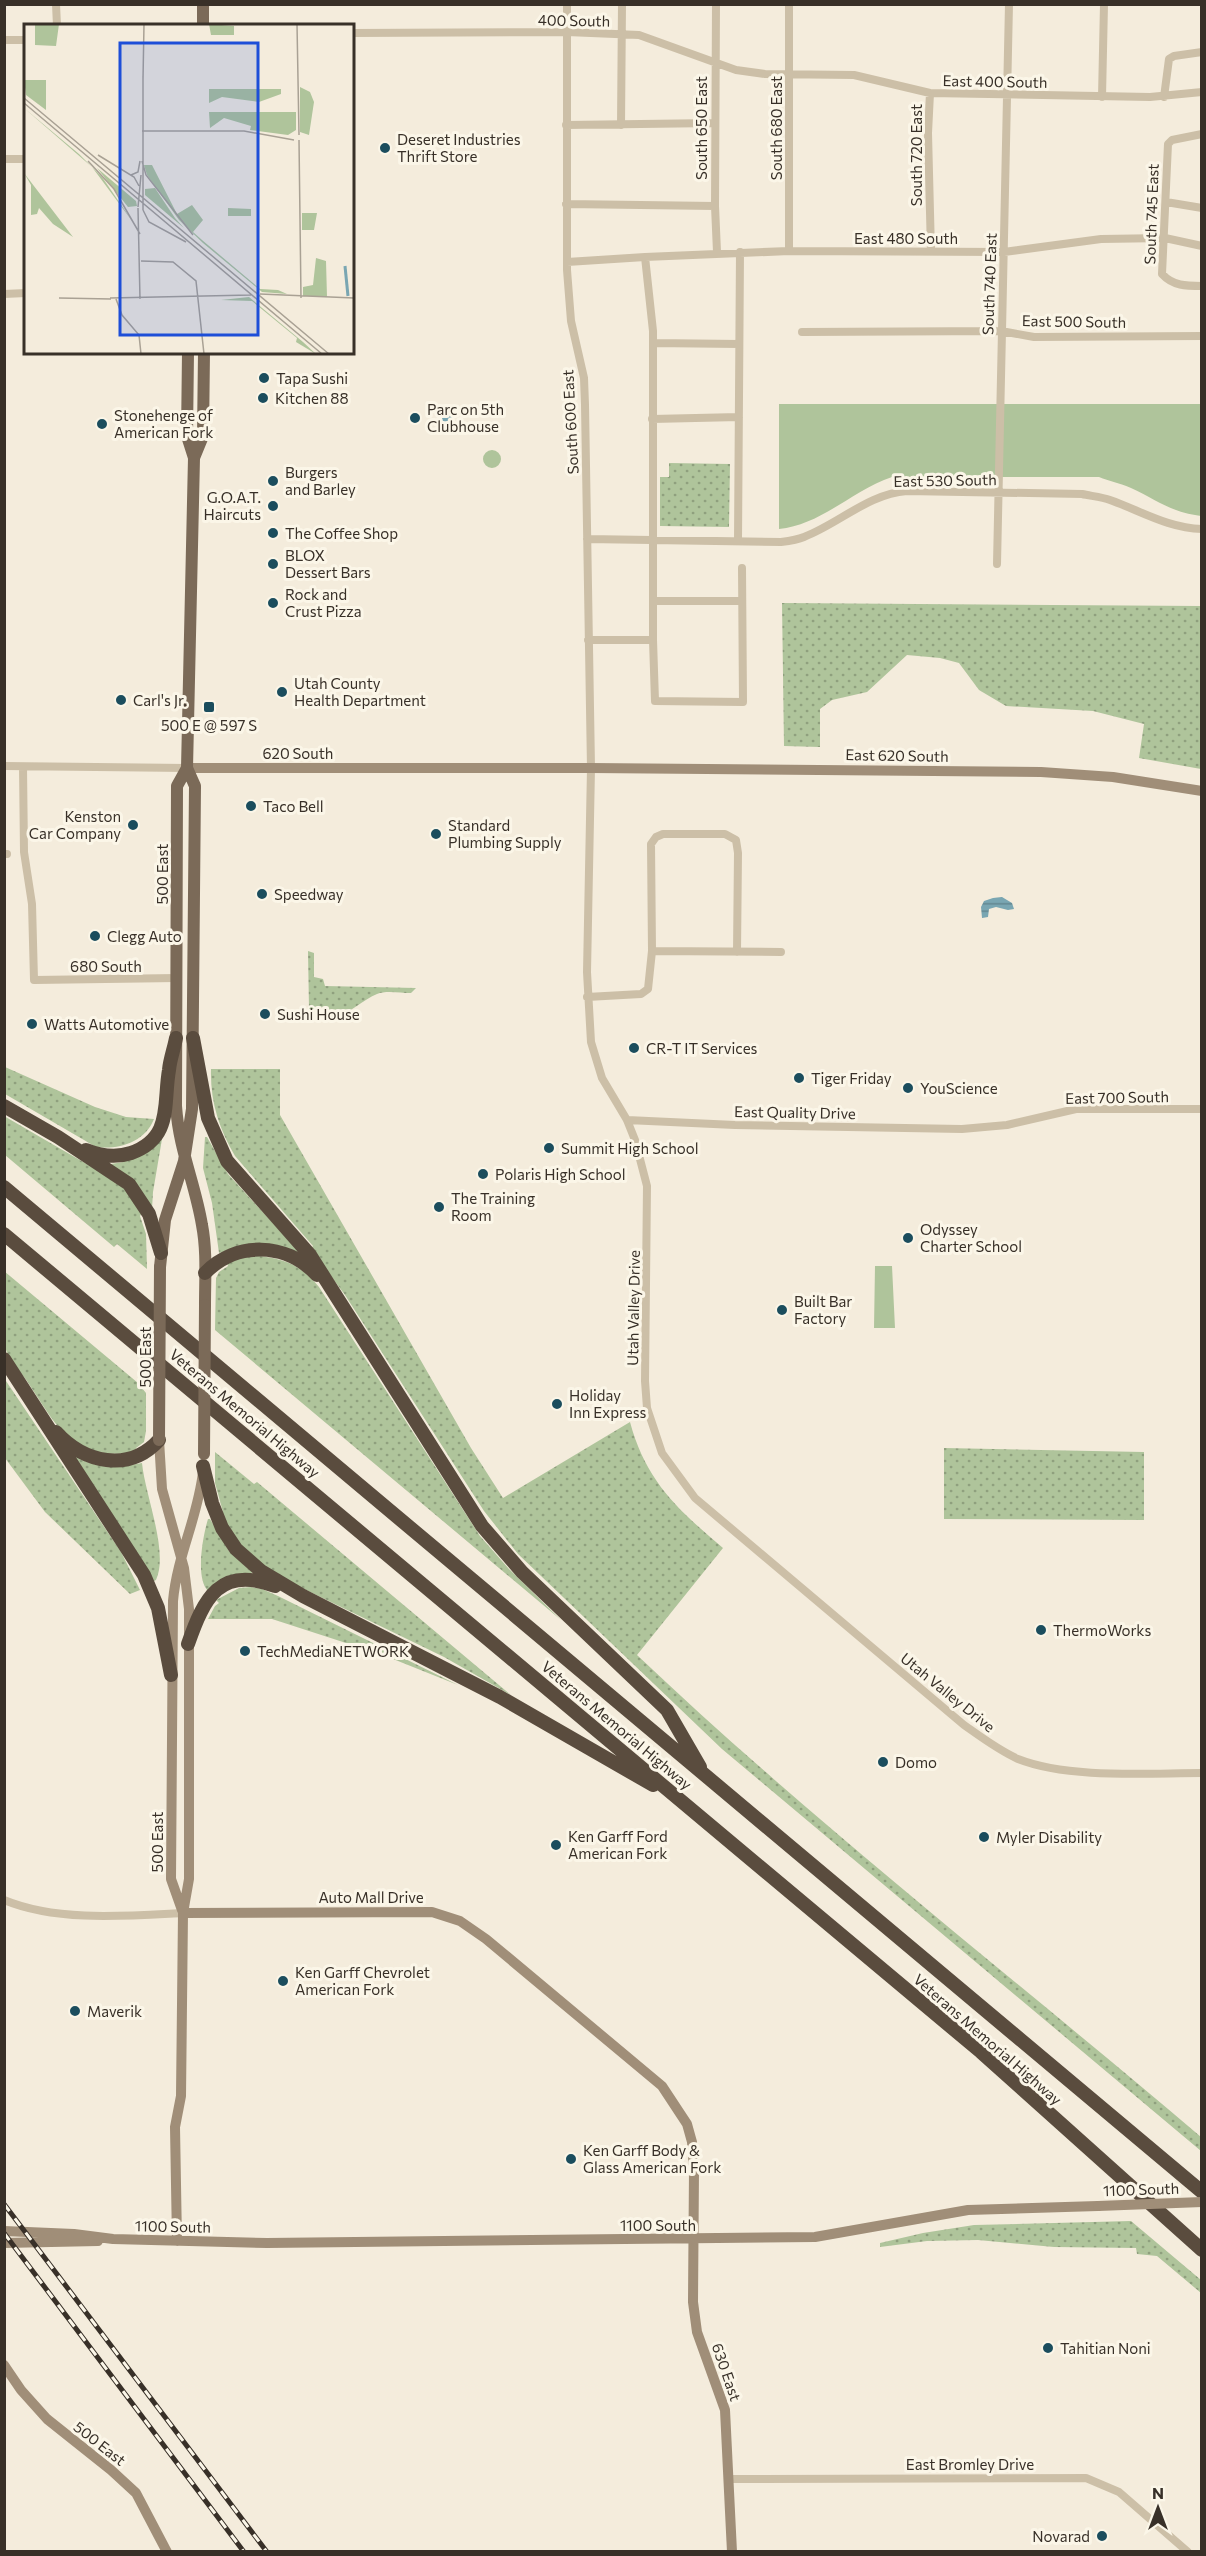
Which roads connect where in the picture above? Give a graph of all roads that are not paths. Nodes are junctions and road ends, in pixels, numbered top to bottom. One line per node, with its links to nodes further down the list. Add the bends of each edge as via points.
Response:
1 (56, 4): 9 (street)
2 (203, 4): 10 (main road)
3 (567, 4): 11 (street, South 600 East)
4 (622, 4): 13 (street)
5 (716, 4): 17 (street, South 650 East)
6 (789, 4): 18 (street, South 680 East)
7 (1009, 4): 21 (street, South 740 East)
8 (1104, 4): 22 (street)
9 (57, 24)
10 (203, 24)
11 (567, 32): 12 (street, 400 South); 13 (street, 400 South); 25 (street, South 600 East)
12 (354, 33)
13 (622, 34): 17 (street, 400 South, via 639,35); 26 (street)
14 (4, 40): 15 (street)
15 (24, 40)
16 (1202, 52): 23 (street, via 1169,60)
17 (715, 61): 18 (street, 400 South, via 736,70); 24 (street, South 650 East)
18 (789, 74): 20 (street, East 400 South, via 854,75); 36 (street, South 680 East)
19 (1202, 92): 23 (street, East 400 South)
20 (930, 93): 21 (street, East 400 South); 39 (street, South 720 East)
21 (1007, 94): 22 (street, East 400 South); 40 (street, South 740 East)
22 (1102, 97): 23 (street, East 400 South)
23 (1164, 97)
24 (715, 123): 26 (street); 32 (street, South 650 East)
25 (566, 125): 26 (street); 31 (street, South 600 East)
26 (621, 125)
27 (1202, 134): 30 (street, South 745 East, via 1168,144)
28 (4, 159): 29 (street)
29 (24, 159)
30 (1166, 202): 33 (street); 34 (street, South 745 East)
31 (566, 204): 32 (street); 42 (street, South 600 East)
32 (715, 206): 37 (street, South 650 East)
33 (1202, 208)
34 (1165, 238): 35 (street, East 480 South); 40 (street, East 480 South, via 1073,241); 43 (street, South 745 East, via 1162,274 1168,282)
35 (1202, 246)
36 (789, 251): 38 (street, East 480 South); 39 (street, East 480 South)
37 (717, 252): 38 (street, East 480 South); 41 (street, East 480 South)
38 (740, 252): 50 (street)
39 (931, 252): 40 (street, East 480 South)
40 (1004, 252): 46 (street, South 740 East)
41 (645, 257): 42 (street, East 480 South); 49 (street)
42 (567, 262): 58 (street, South 600 East, via 571,321 584,378)
43 (1202, 286)
44 (24, 293): 45 (street)
45 (4, 294)
46 (1001, 330): 47 (street, East 500 South); 48 (street, East 500 South, via 1034,337); 56 (street, South 740 East)
47 (802, 332)
48 (1202, 336)
49 (653, 343): 50 (street); 54 (street)
50 (740, 344): 53 (street)
51 (188, 354): 55 (main road, 500 East, via 187,436)
52 (204, 354): 55 (main road, 500 East, via 203,436)
53 (739, 417): 54 (street); 60 (street)
54 (652, 419): 59 (street)
55 (194, 458): 69 (main road, 500 East)
56 (999, 492): 57 (street, East 530 South, via 1082,494 1109,499 1158,521); 60 (street, East 530 South, via 892,492 803,538); 61 (street, South 740 East)
57 (1202, 529)
58 (587, 539): 59 (street, East 530 South); 65 (street, South 600 East)
59 (651, 539): 60 (street, East 530 South); 63 (street)
60 (738, 541)
61 (998, 564)
62 (742, 568): 64 (street)
63 (653, 601): 64 (street); 66 (street)
64 (742, 601): 66 (street, via 743,702 655,701)
65 (588, 640): 66 (street); 70 (street, South 600 East)
66 (653, 640)
67 (4, 766): 68 (street, 620 South)
68 (23, 767): 69 (street, 620 South); 75 (street, 680 South, via 24,852 32,904 34,980)
69 (187, 768): 70 (street, 620 South); 75 (main road, 500 East, via 177,786); 78 (main road, 500 East, via 195,786)
70 (591, 768): 71 (street, East 620 South, via 1041,772 1113,777); 76 (street, Utah Valley Drive)
71 (1202, 791)
72 (652, 951): 73 (street); 73 (street, via 652,841 663,834 725,834 736,840 738,853); 76 (street, via 650,982 645,992)
73 (737, 952): 74 (street)
74 (781, 952)
75 (177, 978): 77 (main road, 500 East)
76 (587, 997): 81 (street, Utah Valley Drive, via 594,1059)
77 (176, 1038): 83 (highway, via 168,1071 166,1112 159,1131 148,1143 132,1153 105,1156); 84 (main road, 500 East, via 176,1106)
78 (193, 1038): 84 (main road, 500 East, via 192,1113); 89 (highway, via 206,1112 220,1149 240,1178 310,1255)
79 (4, 1106): 83 (highway)
80 (1202, 1109): 82 (street, East 700 South, via 1076,1109 1007,1125)
81 (627, 1120): 82 (street, East Quality Drive); 98 (street, Utah Valley Drive, via 647,1186 647,1408 662,1453 687,1489 964,1725 1002,1751 1032,1764 1064,1769)
82 (963, 1129)
83 (58, 1137): 87 (highway, via 132,1188 149,1214)
84 (184, 1161): 87 (main road, 500 East, via 166,1215); 88 (main road, 500 East, via 202,1225)
85 (4, 1187): 99 (highway, Veterans Memorial Highway)
86 (4, 1234): 100 (highway, Veterans Memorial Highway)
87 (160, 1260): 92 (main road, 500 East, bridge)
88 (206, 1273): 89 (highway, via 233,1253 271,1250 298,1260); 93 (main road, 500 East, bridge)
89 (330, 1290): 99 (highway, via 482,1526 522,1572 667,1710)
90 (4, 1359): 91 (highway)
91 (43, 1417): 92 (highway, via 71,1446 99,1458 136,1458); 97 (highway, via 147,1582 158,1608)
92 (159, 1440): 94 (street, 500 East, via 164,1499)
93 (203, 1460): 94 (street, 500 East, via 196,1507); 95 (highway, via 213,1508 229,1539 256,1567)
94 (181, 1553): 96 (street, 500 East, via 188,1595); 97 (street, 500 East, via 172,1601)
95 (303, 1596): 96 (highway, via 255,1580 227,1584 205,1601); 100 (highway, via 463,1676)
96 (188, 1644): 102 (street, 500 East, via 189,1879)
97 (171, 1675): 102 (street, 500 East, via 171,1879)
98 (1202, 1773)
99 (706, 1776): 103 (highway, Veterans Memorial Highway)
100 (685, 1804): 110 (highway, Veterans Memorial Highway, via 981,2052)
101 (4, 1900): 102 (street, Auto Mall Drive, via 26,1909 64,1914)
102 (183, 1913): 107 (street, Auto Mall Drive, via 432,1912 460,1921 662,2086 687,2124 692,2142); 108 (street, 500 East, via 181,2096 175,2127)
103 (1202, 2192)
104 (1202, 2202): 107 (street, 1100 South, bridge, via 968,2210 815,2237)
105 (4, 2231): 106 (street, 1100 South)
106 (113, 2239): 108 (street, 1100 South); 109 (street, 1100 South)
107 (694, 2240): 108 (street, 1100 South); 112 (street, 630 East, via 693,2302 697,2332 725,2410)
108 (177, 2241)
109 (4, 2243)
110 (1202, 2250)
111 (4, 2365): 114 (street, 500 East, via 47,2420 136,2493)
112 (728, 2479): 113 (street, East Bromley Drive, via 1086,2478 1119,2492); 115 (street, 630 East)
113 (1187, 2551)
114 (167, 2552)
115 (732, 2552)

